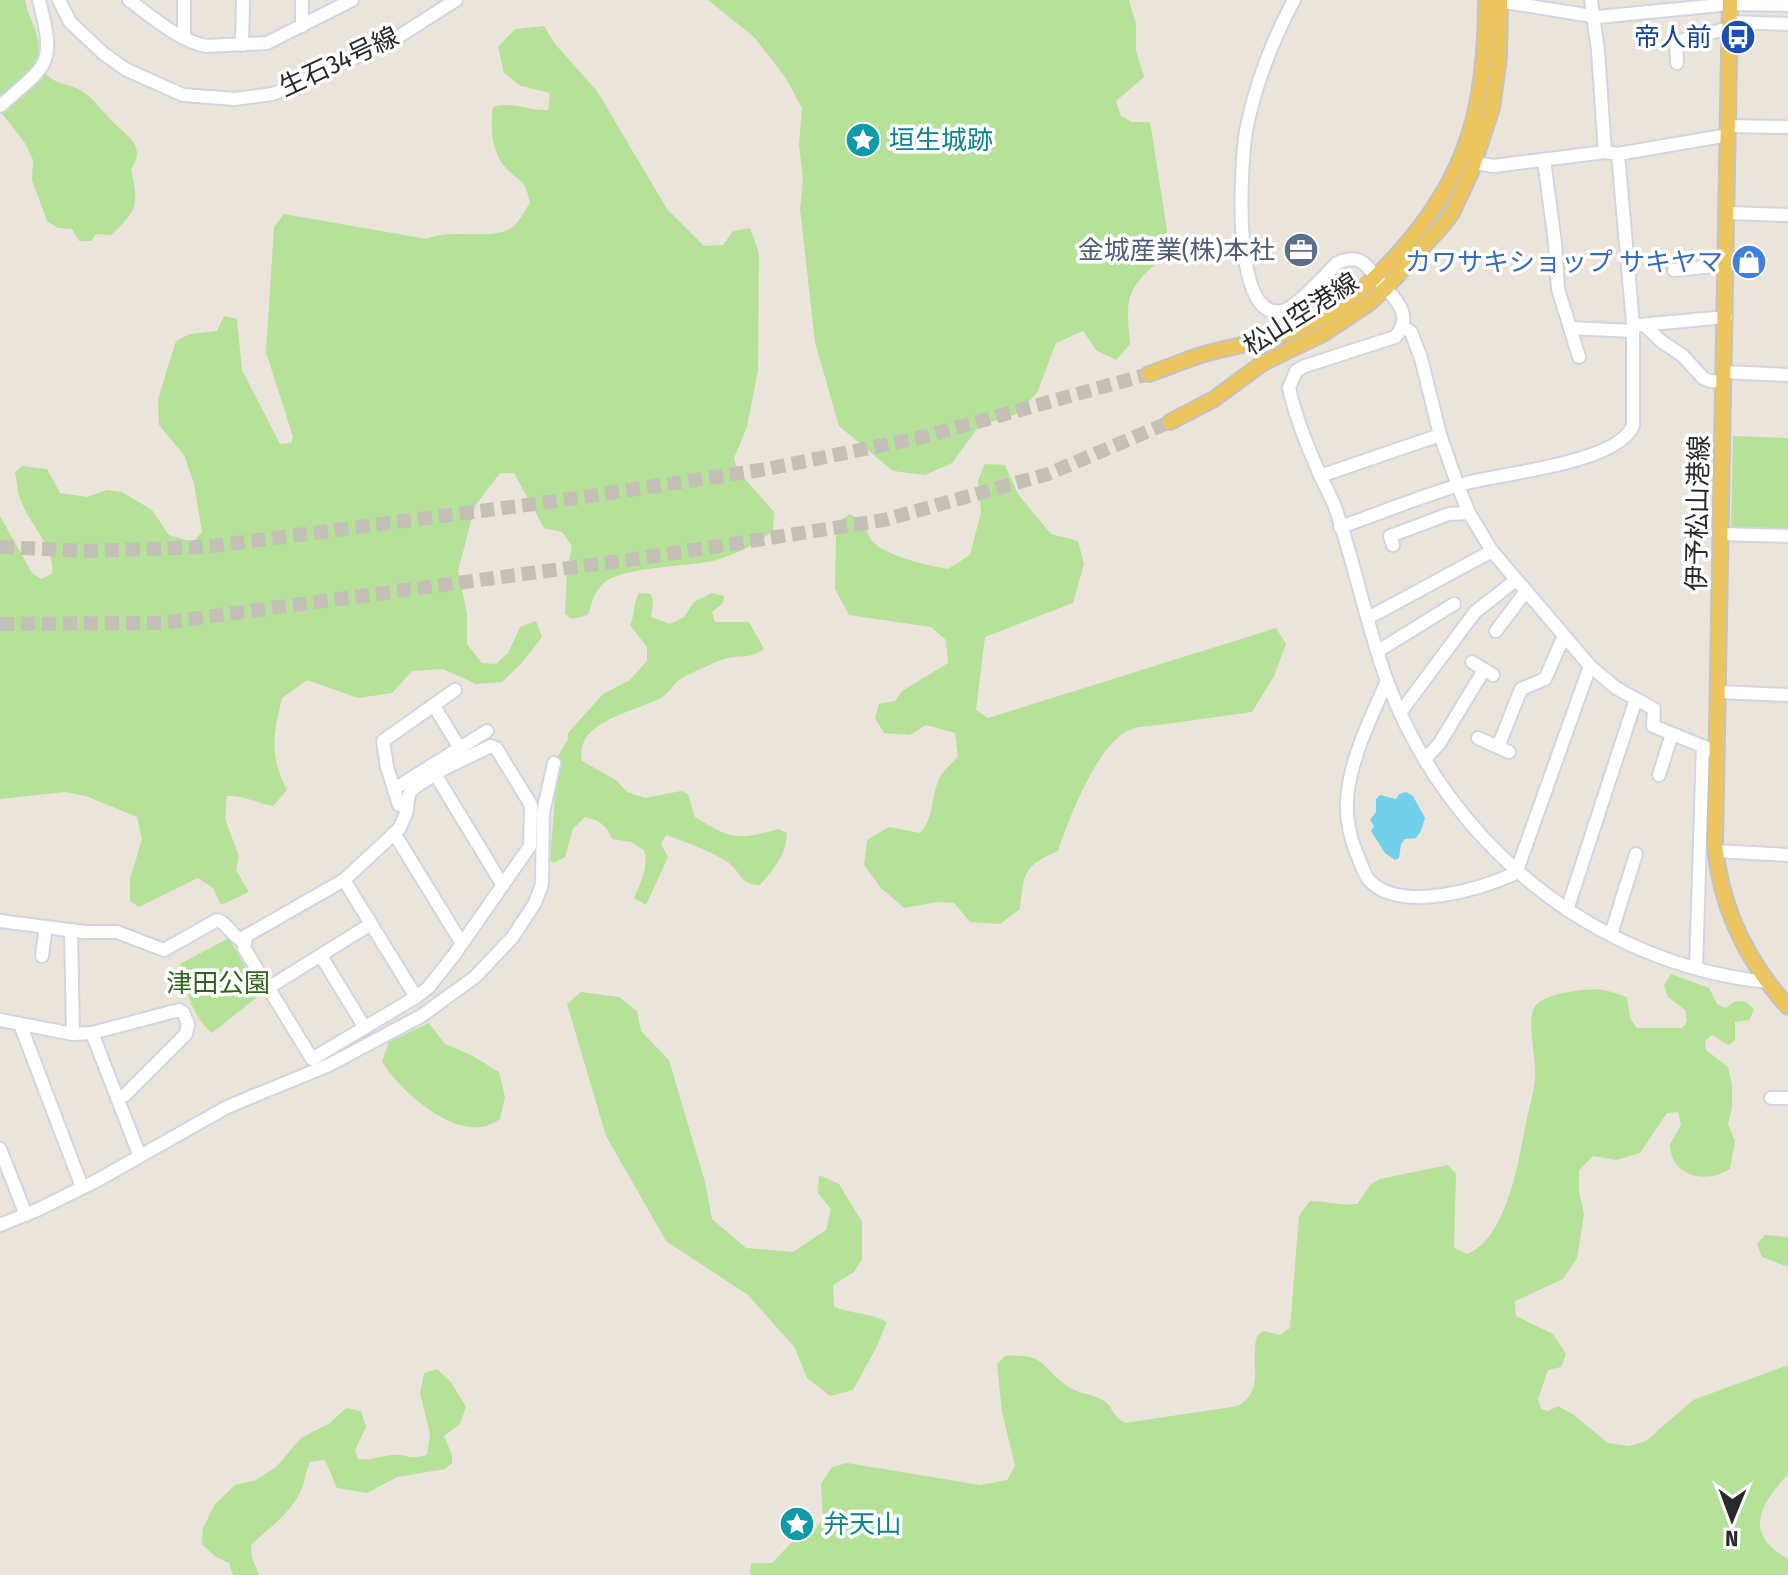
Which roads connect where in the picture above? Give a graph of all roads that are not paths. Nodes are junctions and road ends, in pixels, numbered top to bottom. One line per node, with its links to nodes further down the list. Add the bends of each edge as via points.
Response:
1 (39, 0): 22 (street, via 47,58 36,76)
2 (59, 0): 8 (street, 生石34号線, via 70,22 127,70 183,95 235,99 273,94 345,62 398,37)
3 (129, 0): 19 (street)
4 (184, 0): 19 (street)
5 (243, 0): 20 (street)
6 (302, 0): 18 (street)
7 (352, 0): 18 (street)
8 (456, 0)
9 (1294, 0): 32 (street, via 1270,47 1241,166 1244,247 1253,293 1266,309 1281,311 1345,260 1361,261)
10 (1494, 0): 15 (street); 27 (main road, 松山空港線, via 1497,79); 32 (main road, 松山空港線, via 1482,84 1465,149 1435,208)
11 (1591, 0): 15 (street)
12 (1710, 2): 13 (street); 15 (street)
13 (1730, 2): 14 (street); 17 (main road, 伊予松山港線)
14 (1788, 5)
15 (1593, 16): 25 (street)
16 (1788, 24): 17 (street)
17 (1729, 25): 21 (street, via 1676,42); 24 (main road, 伊予松山港線)
18 (302, 26): 20 (street, via 267,43)
19 (184, 36): 20 (street, via 197,44)
20 (242, 45)
21 (1677, 63)
22 (0, 106)
23 (1786, 127): 24 (street)
24 (1728, 131): 25 (street); 28 (main road, 伊予松山港線)
25 (1612, 153): 26 (street); 35 (street)
26 (1544, 160): 27 (street); 36 (street, via 1558,289)
27 (1475, 163): 32 (main road, 松山空港線, via 1452,213)
28 (1727, 213): 29 (street); 30 (main road, 伊予松山港線)
29 (1788, 215)
30 (1726, 265): 31 (street); 33 (main road, 伊予松山港線)
31 (1674, 270)
32 (1381, 283): 34 (street, via 1402,307); 38 (main road, 松山空港線, via 1303,327); 41 (main road, 松山空港線, via 1368,304 1323,334 1263,363 1214,399)
33 (1726, 317): 35 (street); 40 (main road, 伊予松山港線)
34 (1402, 326): 42 (street, via 1411,332 1421,358); 43 (street, via 1395,337 1305,366 1291,378 1291,398)
35 (1637, 327): 36 (street); 40 (street, via 1683,356 1703,378); 44 (street, via 1633,426 1623,440 1563,464)
36 (1570, 328): 37 (street)
37 (1579, 357)
38 (1149, 374)
39 (1788, 375): 40 (street)
40 (1724, 377): 47 (main road, 伊予松山港線)
41 (1170, 422)
42 (1440, 435): 43 (street); 44 (street)
43 (1320, 476): 46 (street)
44 (1458, 486): 45 (street); 46 (street)
45 (1469, 513): 49 (street, via 1449,514 1390,536); 50 (street)
46 (1340, 527): 54 (street)
47 (1721, 534): 48 (street); 62 (main road, 伊予松山港線)
48 (1788, 536)
49 (1393, 545)
50 (1492, 551): 51 (street); 54 (street)
51 (1516, 580): 52 (street); 66 (street, via 1475,612)
52 (1526, 591): 55 (street); 56 (street)
53 (1454, 604): 57 (street)
54 (1368, 618): 57 (street)
55 (1496, 631)
56 (1564, 636): 59 (street); 69 (street, via 1545,679 1521,689 1504,749)
57 (1378, 651): 60 (street)
58 (1472, 662): 72 (street, via 1488,673)
59 (1590, 666): 64 (street); 84 (street)
60 (1387, 681): 66 (street); 84 (street, via 1349,781 1346,812 1369,880 1403,897 1434,896)
61 (455, 690): 65 (street)
62 (1718, 692): 63 (street); 71 (main road, 伊予松山港線)
63 (1788, 695)
64 (1636, 699): 68 (street, via 1654,709 1653,726); 87 (street)
65 (434, 706): 70 (street); 76 (street, via 383,741)
66 (1400, 713): 72 (street)
67 (487, 731): 70 (street)
68 (1672, 734): 71 (street); 75 (street)
69 (1478, 738)
70 (459, 747): 76 (street)
71 (1710, 749): 79 (main road, 伊予松山港線); 83 (street)
72 (1425, 759): 84 (street, via 1475,832)
73 (554, 763): 107 (street, via 543,813 542,884 512,938 442,1003)
74 (435, 774): 77 (street, via 409,794); 86 (street); 86 (street, via 491,746 531,805 530,846)
75 (1659, 775)
76 (394, 789): 77 (street, via 399,805)
77 (407, 808): 78 (street)
78 (394, 833): 85 (street); 94 (street)
79 (1716, 851): 81 (street); 82 (main road, 伊予松山港線)
80 (1636, 854): 92 (street)
81 (1788, 855)
82 (1717, 867): 83 (street); 98 (main road, 伊予松山港線, via 1735,927)
83 (1699, 871): 97 (street)
84 (1516, 873): 87 (street)
85 (344, 880): 89 (street); 93 (street)
86 (502, 884): 94 (street)
87 (1567, 910): 92 (street)
88 (0, 921): 90 (street)
89 (371, 924): 96 (street); 100 (street)
90 (46, 927): 91 (street); 95 (street)
91 (71, 930): 93 (street, via 117,932 164,950 217,920); 106 (street)
92 (1611, 934): 97 (street)
93 (243, 941): 99 (street)
94 (461, 942): 100 (street)
95 (42, 956)
96 (321, 956): 99 (street); 104 (street)
97 (1696, 968): 98 (street)
98 (1767, 982): 101 (main road, 伊予松山港線)
99 (268, 988): 107 (street)
100 (416, 997): 104 (street)
101 (1788, 1007)
102 (0, 1020): 103 (street)
103 (20, 1024): 106 (street); 113 (street)
104 (365, 1028): 107 (street)
105 (92, 1033): 106 (street); 108 (street); 108 (street, via 179,1010 188,1024 186,1034)
106 (73, 1034)
107 (312, 1065): 112 (street)
108 (117, 1098): 112 (street)
109 (1771, 1098): 110 (street)
110 (1788, 1098)
111 (0, 1149): 114 (street)
112 (139, 1154): 113 (street)
113 (82, 1187): 114 (street)
114 (26, 1215): 115 (street)
115 (0, 1225)

